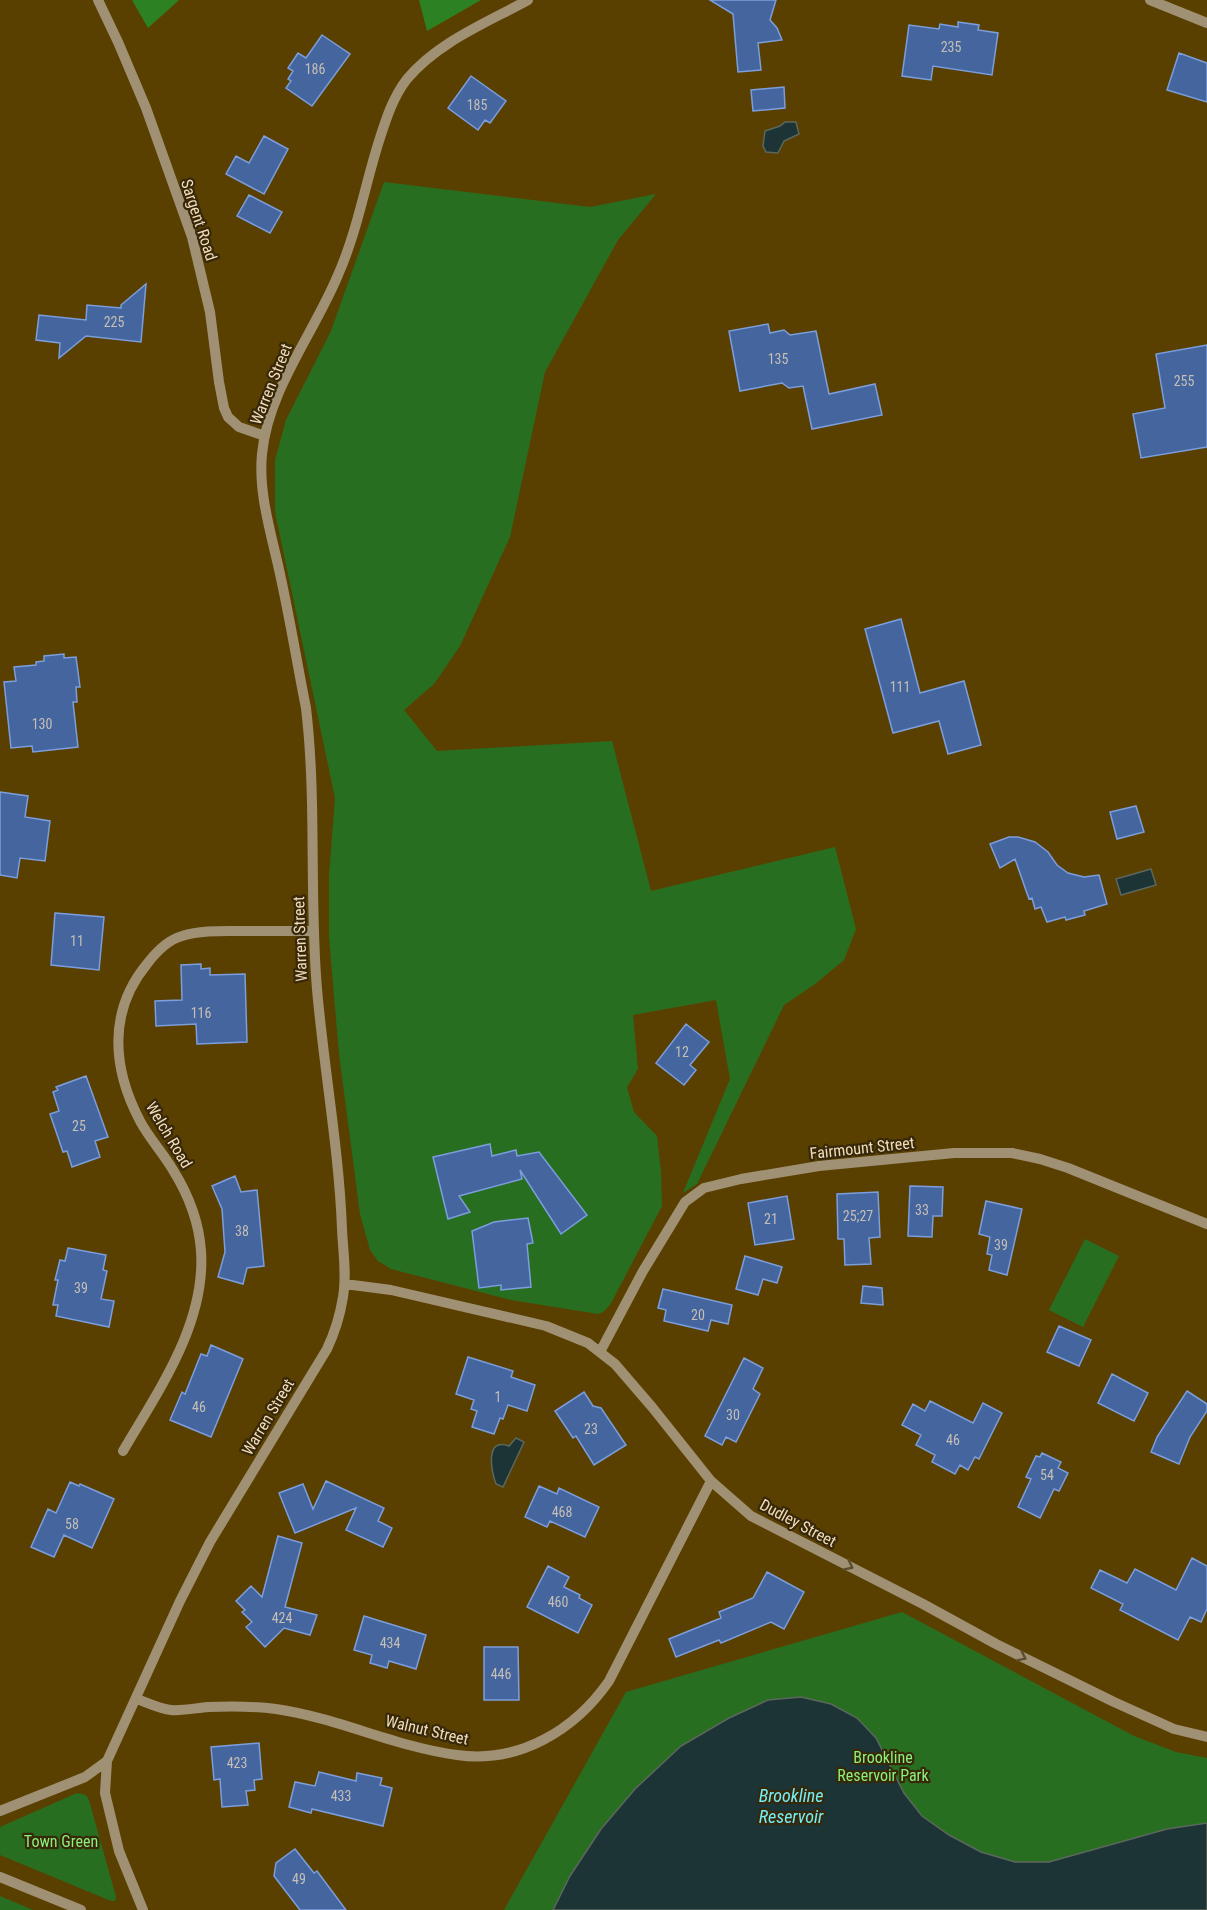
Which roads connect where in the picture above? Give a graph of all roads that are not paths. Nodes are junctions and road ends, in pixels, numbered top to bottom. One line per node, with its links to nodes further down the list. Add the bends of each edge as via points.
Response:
1 (98, 0): 5 (street, Sargent Road, via 146,108 192,237 210,312 224,408 239,427)
2 (528, 0): 5 (street, Warren Street, via 442,47 400,88 384,123 338,275 288,375)
3 (1150, 0): 4 (street)
4 (1207, 23)
5 (265, 436): 6 (street, Warren Street, via 261,467 267,514 304,697 312,764)
6 (314, 931): 8 (street, Warren Street, via 339,1180); 10 (street, Welch Road, via 208,932 182,936 149,961 126,998 118,1035 122,1072 140,1121 187,1198 196,1220 202,1254 197,1299 184,1338)
7 (1207, 1224): 9 (street, Fairmount Street, via 1068,1168 1012,1153 954,1153 842,1164 733,1181 704,1188 685,1202)
8 (345, 1284): 9 (street, Dudley Street, via 391,1290 546,1326 572,1335); 12 (street, Warren Street, via 340,1315 327,1349 210,1542)
9 (600, 1352): 11 (street, Dudley Street, via 652,1407)
10 (123, 1451)
11 (711, 1481): 12 (street, Walnut Street, via 609,1681 582,1714 538,1744 496,1755 458,1755 278,1710 172,1710); 13 (street, Dudley Street, one-way to 13, via 751,1516 996,1644 1157,1722)
12 (136, 1699): 14 (street, Warren Street)
13 (1207, 1737)
14 (107, 1761): 15 (street, via 85,1777); 18 (street, Warren Street, via 107,1802 119,1851)
15 (0, 1811)
16 (0, 1877): 17 (street)
17 (81, 1910)
18 (142, 1910)

